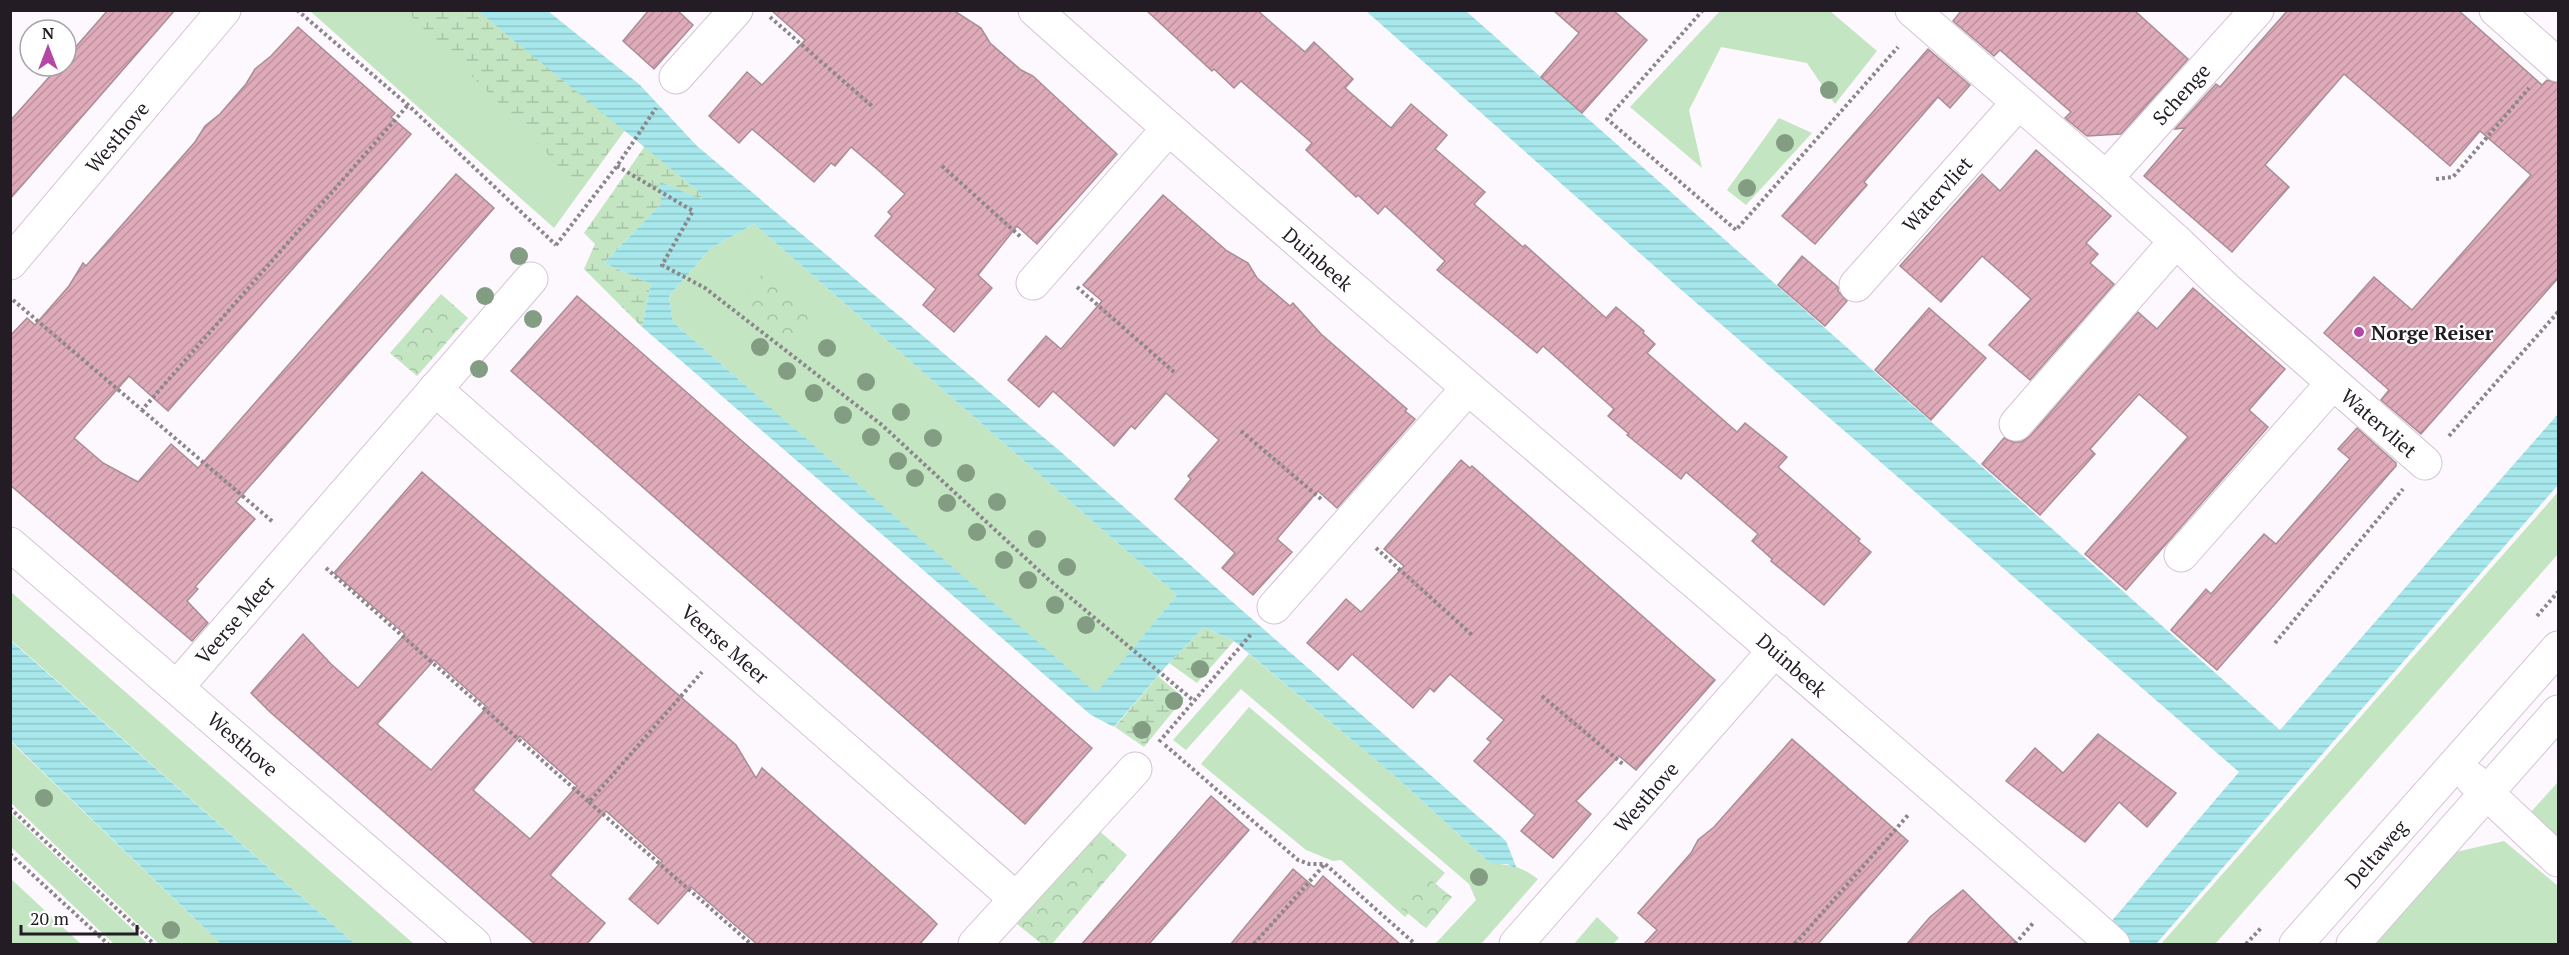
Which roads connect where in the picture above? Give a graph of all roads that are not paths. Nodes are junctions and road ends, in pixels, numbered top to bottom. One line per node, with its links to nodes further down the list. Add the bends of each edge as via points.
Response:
1 (224, 10): 13 (street, Westhove)
2 (736, 10): 8 (street)
3 (1035, 10): 10 (street, Duinbeek)
4 (2257, 10): 11 (street, Schenge)
5 (2496, 10): 7 (street)
6 (1917, 15): 9 (street, Watervliet)
7 (2556, 62)
8 (676, 77)
9 (2018, 103): 11 (street, Watervliet); 16 (street, Watervliet)
10 (1168, 129): 15 (street); 18 (street, Duinbeek)
11 (2106, 178): 12 (street, Watervliet)
12 (2176, 241): 17 (street, Watervliet); 20 (street)
13 (10, 263)
14 (531, 279): 19 (street, Veerse Meer)
15 (1033, 283)
16 (1856, 285)
17 (2333, 383): 21 (street, Watervliet); 23 (street, Watervliet)
18 (1468, 388): 24 (street); 26 (street, Duinbeek)
19 (435, 389): 27 (street, Veerse Meer); 33 (street, Veerse Meer)
20 (2016, 424)
21 (2425, 463)
22 (10, 544): 27 (street, Westhove)
23 (2181, 555)
24 (1274, 607)
25 (2559, 648): 29 (street, Deltaweg)
26 (1775, 650): 36 (street, Westhove); 37 (street, Duinbeek)
27 (177, 687): 34 (street, Westhove)
28 (2559, 712): 31 (street)
29 (2456, 763): 31 (street); 38 (street, Deltaweg)
30 (1135, 769): 33 (street)
31 (2487, 794): 32 (street); 39 (street)
32 (2559, 860)
33 (1015, 898): 35 (street)
34 (474, 945)
35 (975, 945)
36 (1516, 945)
37 (2113, 945)
38 (2296, 945)
39 (2353, 945)

